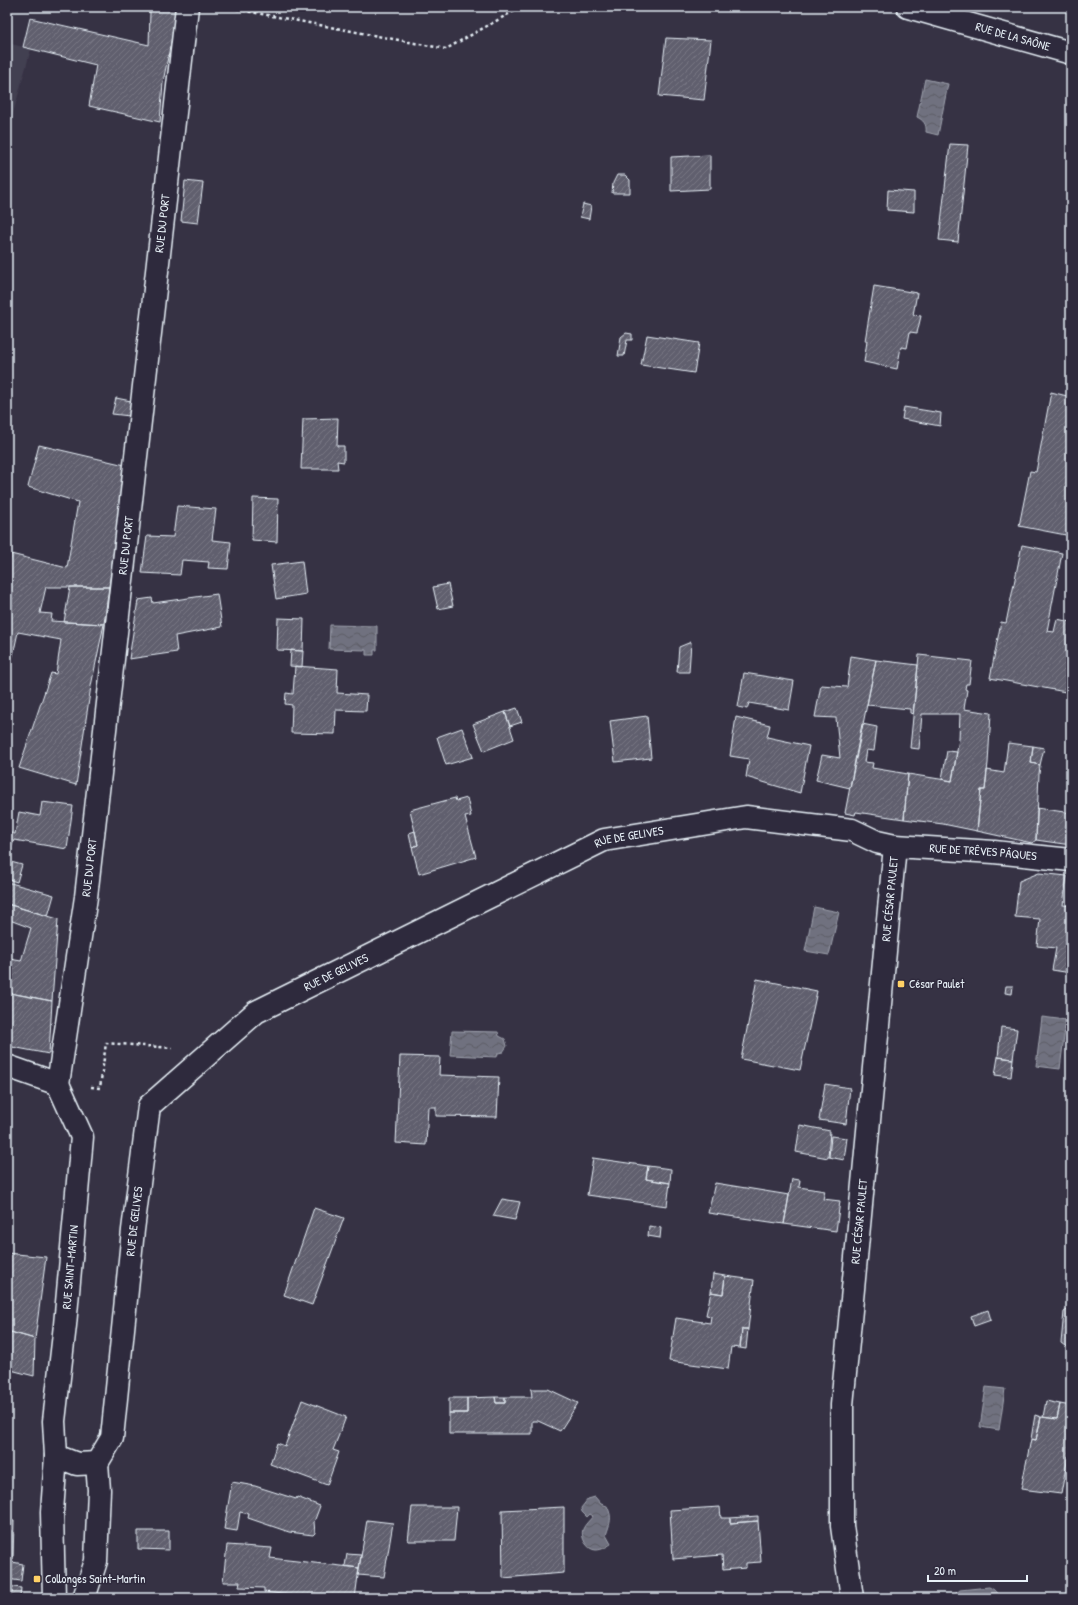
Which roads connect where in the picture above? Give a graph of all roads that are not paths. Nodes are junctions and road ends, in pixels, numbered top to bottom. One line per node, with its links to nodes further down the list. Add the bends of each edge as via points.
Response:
1 (187, 7): 7 (street, RUE DU PORT, via 86,897)
2 (908, 7): 3 (street, RUE DE LA SAÔNE)
3 (1071, 53)
4 (895, 846): 5 (street, RUE DE TRÊVES PÂQUES); 9 (street, RUE DE GELIVES, via 877,842 852,830 746,817 604,840 256,1012 149,1106 133,1230 112,1438); 12 (street, RUE CÉSAR PAULET, via 842,1405 842,1526)
5 (1071, 860)
6 (7, 1066): 7 (street)
7 (58, 1084): 8 (street, RUE SAINT-MARTIN, via 82,1137 54,1421)
8 (56, 1456): 9 (street, via 77,1464); 10 (street, RUE SAINT-MARTIN, via 52,1512)
9 (97, 1463): 11 (street, via 99,1490 96,1561)
10 (54, 1598)
11 (84, 1598)
12 (852, 1598)

